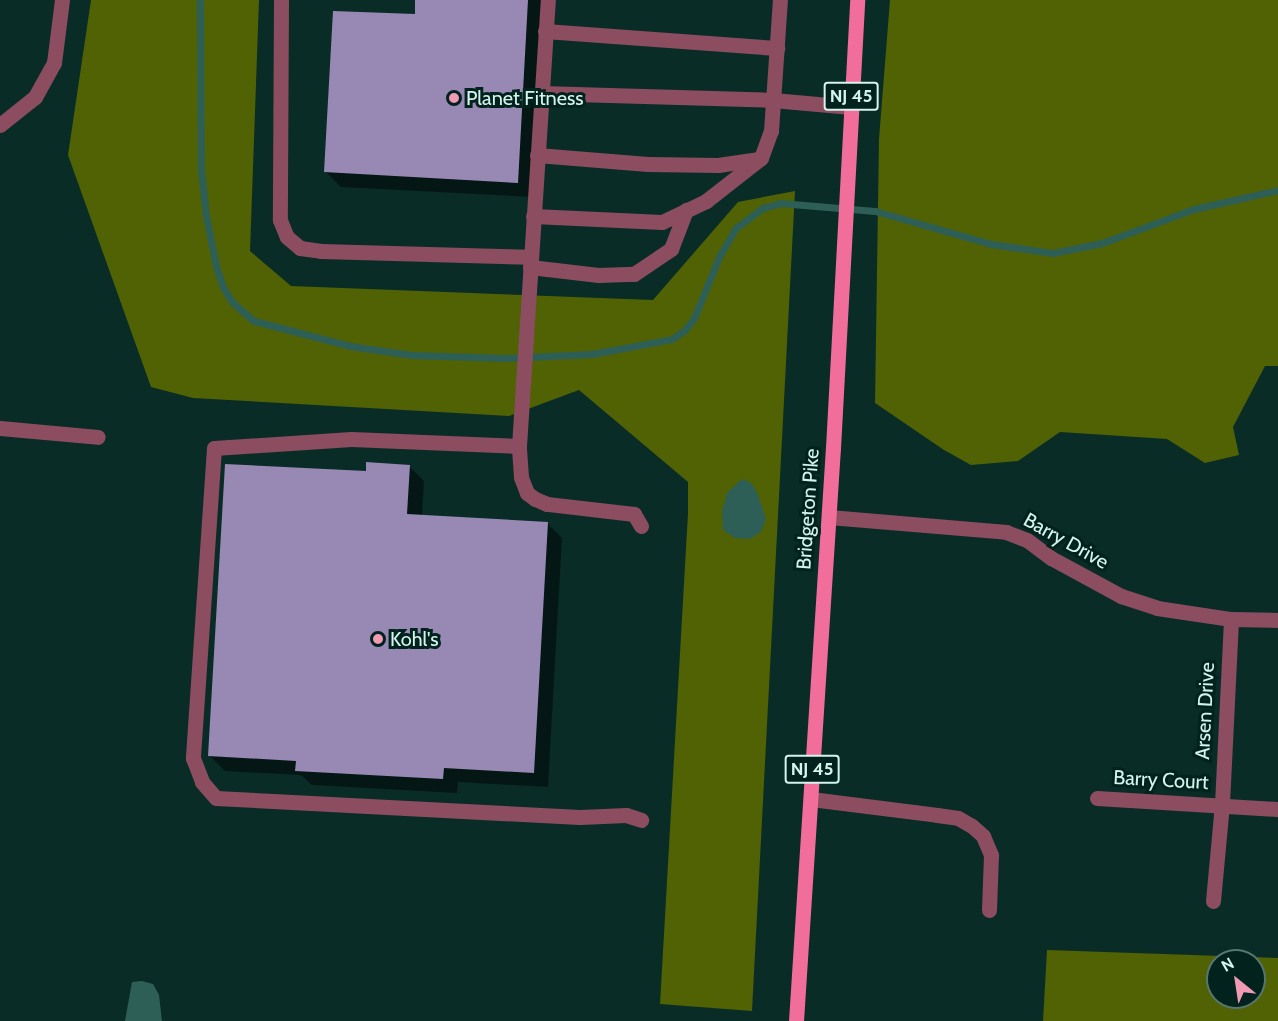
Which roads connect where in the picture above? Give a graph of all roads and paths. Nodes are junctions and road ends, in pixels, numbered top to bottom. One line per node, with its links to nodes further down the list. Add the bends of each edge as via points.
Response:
1 (62, 0): 11 (street, via 54,63 35,97)
2 (281, 0): 16 (street, via 280,220 287,237 300,248 321,251)
3 (548, 0): 6 (street)
4 (780, 0): 7 (street)
5 (856, 0): 10 (main road, Bridgeton Pike / NJ 45)
6 (545, 31): 7 (street); 8 (street)
7 (777, 48): 9 (street)
8 (541, 93): 9 (street); 12 (street)
9 (773, 100): 10 (street); 13 (street, via 771,131)
10 (850, 107): 20 (main road, Bridgeton Pike / NJ 45)
11 (0, 125)
12 (537, 155): 13 (street, via 718,165); 15 (street)
13 (761, 158): 14 (street, via 706,201)
14 (686, 210): 15 (street, via 662,222); 16 (street, via 671,249 634,274 599,275)
15 (533, 216): 16 (street)
16 (530, 262): 19 (street)
17 (0, 428): 18 (street)
18 (98, 437)
19 (519, 446): 21 (street, via 521,477 527,493 535,499 547,504 634,514); 28 (street, via 351,439 214,448 193,758 202,782 216,798 580,817 626,815)
20 (828, 516): 22 (street, Barry Drive, via 1006,532 1028,540 1051,558 1121,596 1157,608); 25 (main road, Bridgeton Pike / NJ 45)
21 (641, 526)
22 (1231, 619): 23 (street, Barry Drive); 26 (street, Arsen Drive)
23 (1278, 620)
24 (1097, 798): 26 (street, Barry Court)
25 (811, 800): 30 (street, via 937,814 958,818 972,826 986,841 991,855); 31 (main road, Bridgeton Pike / NJ 45)
26 (1222, 804): 27 (street); 29 (street, Arsen Drive)
27 (1278, 809)
28 (641, 820)
29 (1214, 901)
30 (989, 910)
31 (796, 1021)

